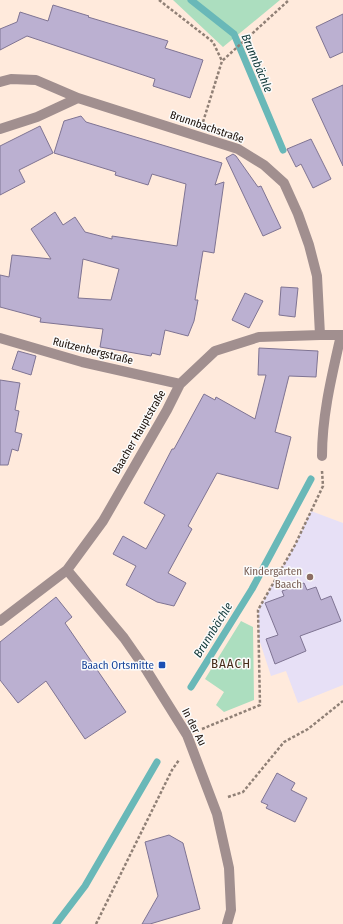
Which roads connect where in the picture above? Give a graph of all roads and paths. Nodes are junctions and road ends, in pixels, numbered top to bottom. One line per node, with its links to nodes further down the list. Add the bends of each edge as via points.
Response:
1 (158, 0): 3 (path, via 213,42)
2 (289, 0): 3 (path)
3 (222, 61): 7 (path)
4 (0, 82): 5 (street, Brunnbachstraße, via 11,79 36,80)
5 (78, 98): 6 (street, via 37,117); 7 (street, Brunnbachstraße)
6 (0, 129)
7 (199, 136): 8 (street, Brunnbachstraße, via 238,150 264,165 284,183 309,245 317,276)
8 (320, 334): 9 (street, Baacher Hauptstraße); 11 (street, Baacher Hauptstraße, via 259,337 215,351)
9 (342, 335): 12 (street, via 330,387 322,437)
10 (0, 338): 11 (street, Ruitzenbergstraße, via 82,362)
11 (180, 384): 13 (street, Baacher Hauptstraße, via 103,521)
12 (322, 456): 16 (path, via 323,486 295,545 258,610 260,705)
13 (67, 570): 14 (street, Baacher Hauptstraße); 16 (street, In der Au, via 124,638)
14 (0, 621)
15 (343, 701): 17 (path, via 308,729 284,742 243,792)
16 (189, 739): 17 (street, In der Au); 18 (path)
17 (212, 803): 19 (street, In der Au, via 217,814 228,868 231,910)
18 (96, 924)
19 (227, 924)

